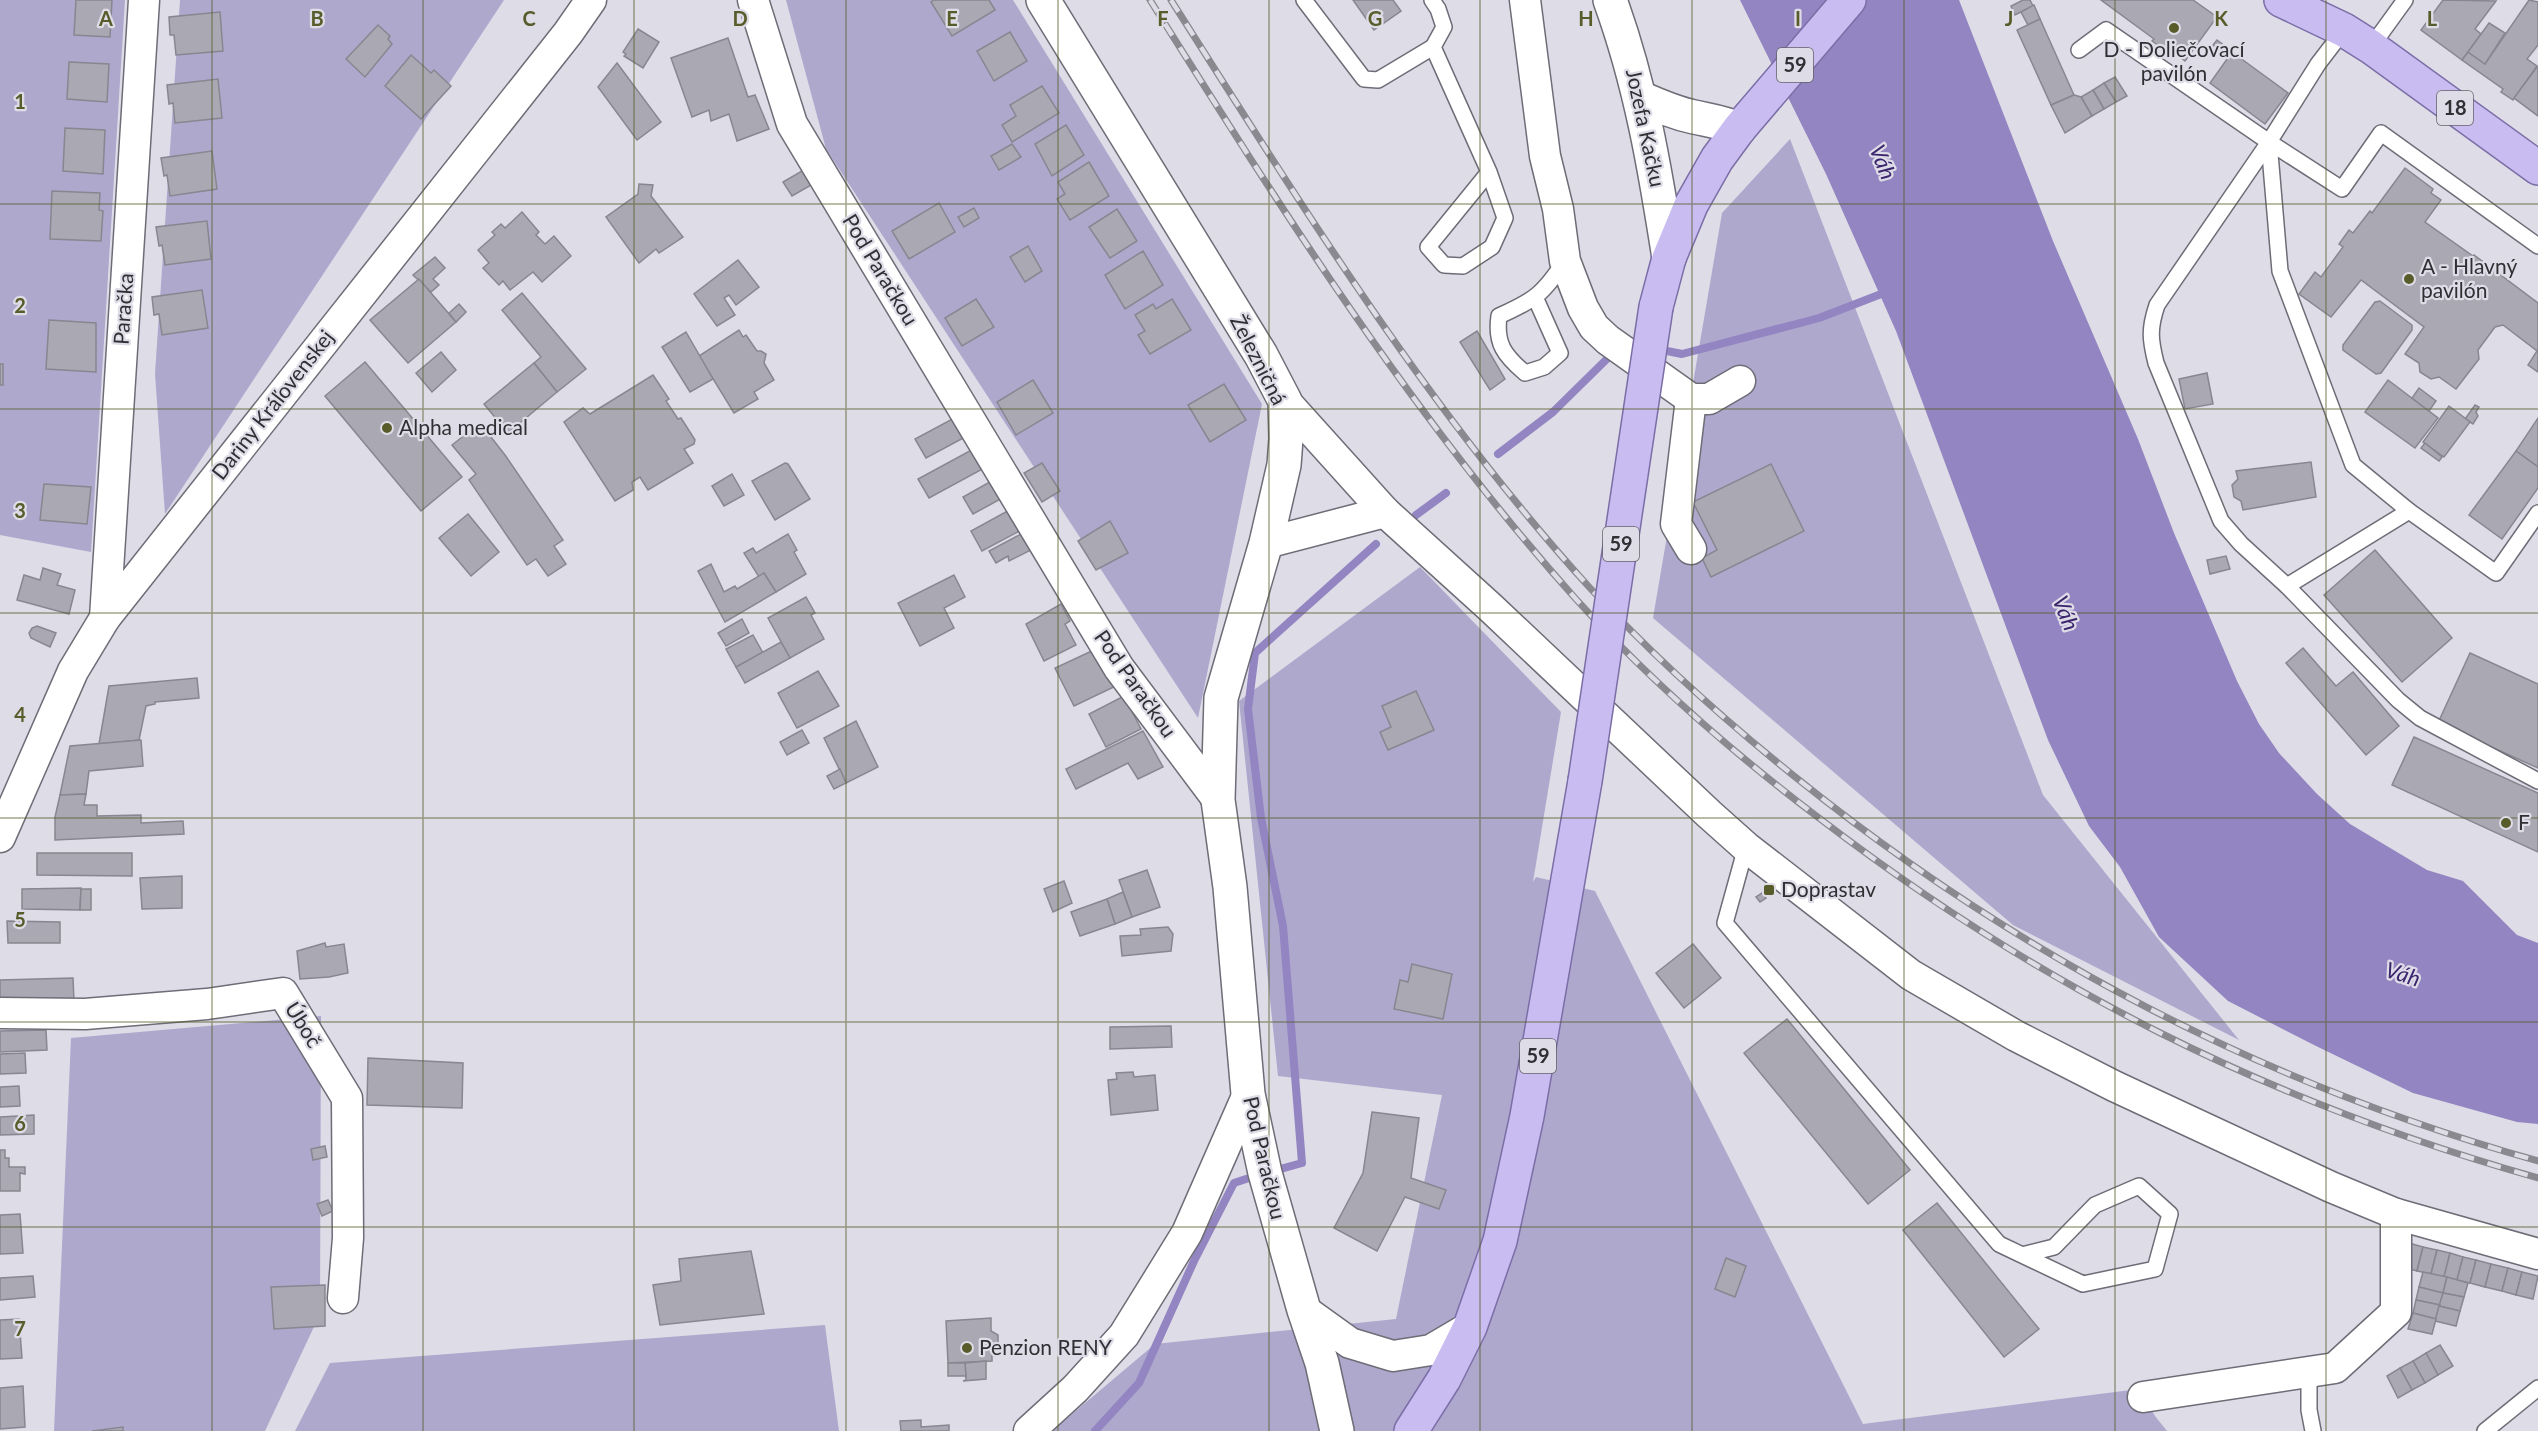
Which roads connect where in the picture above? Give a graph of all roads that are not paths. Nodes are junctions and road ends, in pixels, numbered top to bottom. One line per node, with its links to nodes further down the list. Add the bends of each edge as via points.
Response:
1 (144, 0): 35 (street, Paračka)
2 (591, 0): 35 (street, Dariny Kráľovenskej)
3 (753, 0): 37 (street, Pod Paračkou, via 792,124 1119,668)
4 (1043, 0): 28 (street, Železničná)
5 (1304, 0): 14 (lane, via 1364,79 1378,80)
6 (1432, 0): 14 (lane, via 1444,27)
7 (1525, 0): 24 (street, via 1545,156)
8 (1610, 0): 17 (street, Jozefa Kačku)
9 (1849, 0): 18 (main road, 59)
10 (2281, 0): 13 (main road, 18)
11 (2308, 0): 13 (main road, 18)
12 (2405, 0): 15 (lane)
13 (2344, 30): 15 (main road, 18); 19 (lane)
14 (1433, 47): 21 (lane)
15 (2371, 47): 20 (main road, 18)
16 (2079, 50): 19 (lane, via 2106,30)
17 (1641, 98): 18 (street, via 1669,111 1719,120); 23 (street, Jozefa Kačku)
18 (1739, 129): 23 (main road, 59, via 1691,206)
19 (2269, 142): 22 (lane, via 2342,189 2381,133); 29 (lane, via 2280,271 2353,465); 34 (lane, via 2157,305 2150,325 2156,363 2221,521)
20 (2538, 168)
21 (1489, 172): 21 (lane, via 1505,218 1492,247 1463,266 1444,265 1428,247)
22 (2538, 246)
23 (1669, 258): 47 (main road, 59, bridge, via 1656,307 1585,781 1515,1181 1500,1240)
24 (1565, 261): 25 (lane, via 1547,289); 27 (street, via 1594,327 1622,352)
25 (1535, 297): 25 (lane, via 1499,316 1497,332 1506,356 1525,373 1544,367 1560,353)
26 (1740, 381): 27 (street, via 1709,399)
27 (1691, 399): 33 (street, via 1676,524)
28 (1285, 401): 30 (street); 32 (street, Železničná, via 1284,465)
29 (2409, 511): 31 (lane, via 2496,573); 34 (lane)
30 (1385, 512): 32 (street); 39 (street)
31 (2538, 513)
32 (1266, 543): 37 (street, Železničná, via 1221,698)
33 (1691, 549)
34 (2287, 586): 36 (lane, via 2420,718)
35 (105, 618): 38 (street, Dariny Kráľovenskej, via 73,671)
36 (2538, 781)
37 (1218, 800): 41 (street, Pod Paračkou, via 1230,887)
38 (0, 837)
39 (1746, 847): 42 (street, via 1911,975 2016,1036 2125,1092); 44 (lane, via 1725,923 1999,1244)
40 (0, 1013): 45 (street, Úboč, via 85,1014 283,993 348,1098 348,1238)
41 (1248, 1094): 46 (street, Pod Paračkou, via 1265,1173); 51 (street, via 1187,1233 1124,1335 1075,1389)
42 (2396, 1214): 43 (street); 48 (street, via 2396,1312 2336,1368)
43 (2538, 1254)
44 (2022, 1255): 44 (lane, via 2083,1284 2154,1269 2170,1214 2139,1186 2094,1205 2054,1247)
45 (343, 1298)
46 (1304, 1310): 47 (street, via 1350,1343 1393,1356 1431,1350); 52 (street, Pod Paračkou, via 1322,1363)
47 (1470, 1327): 53 (main road, 59, via 1444,1379)
48 (2309, 1372): 50 (street); 54 (lane)
49 (2538, 1388): 55 (lane)
50 (2143, 1397)
51 (1029, 1431)
52 (1336, 1431)
53 (1411, 1431)
54 (2313, 1431)
55 (2485, 1431)

